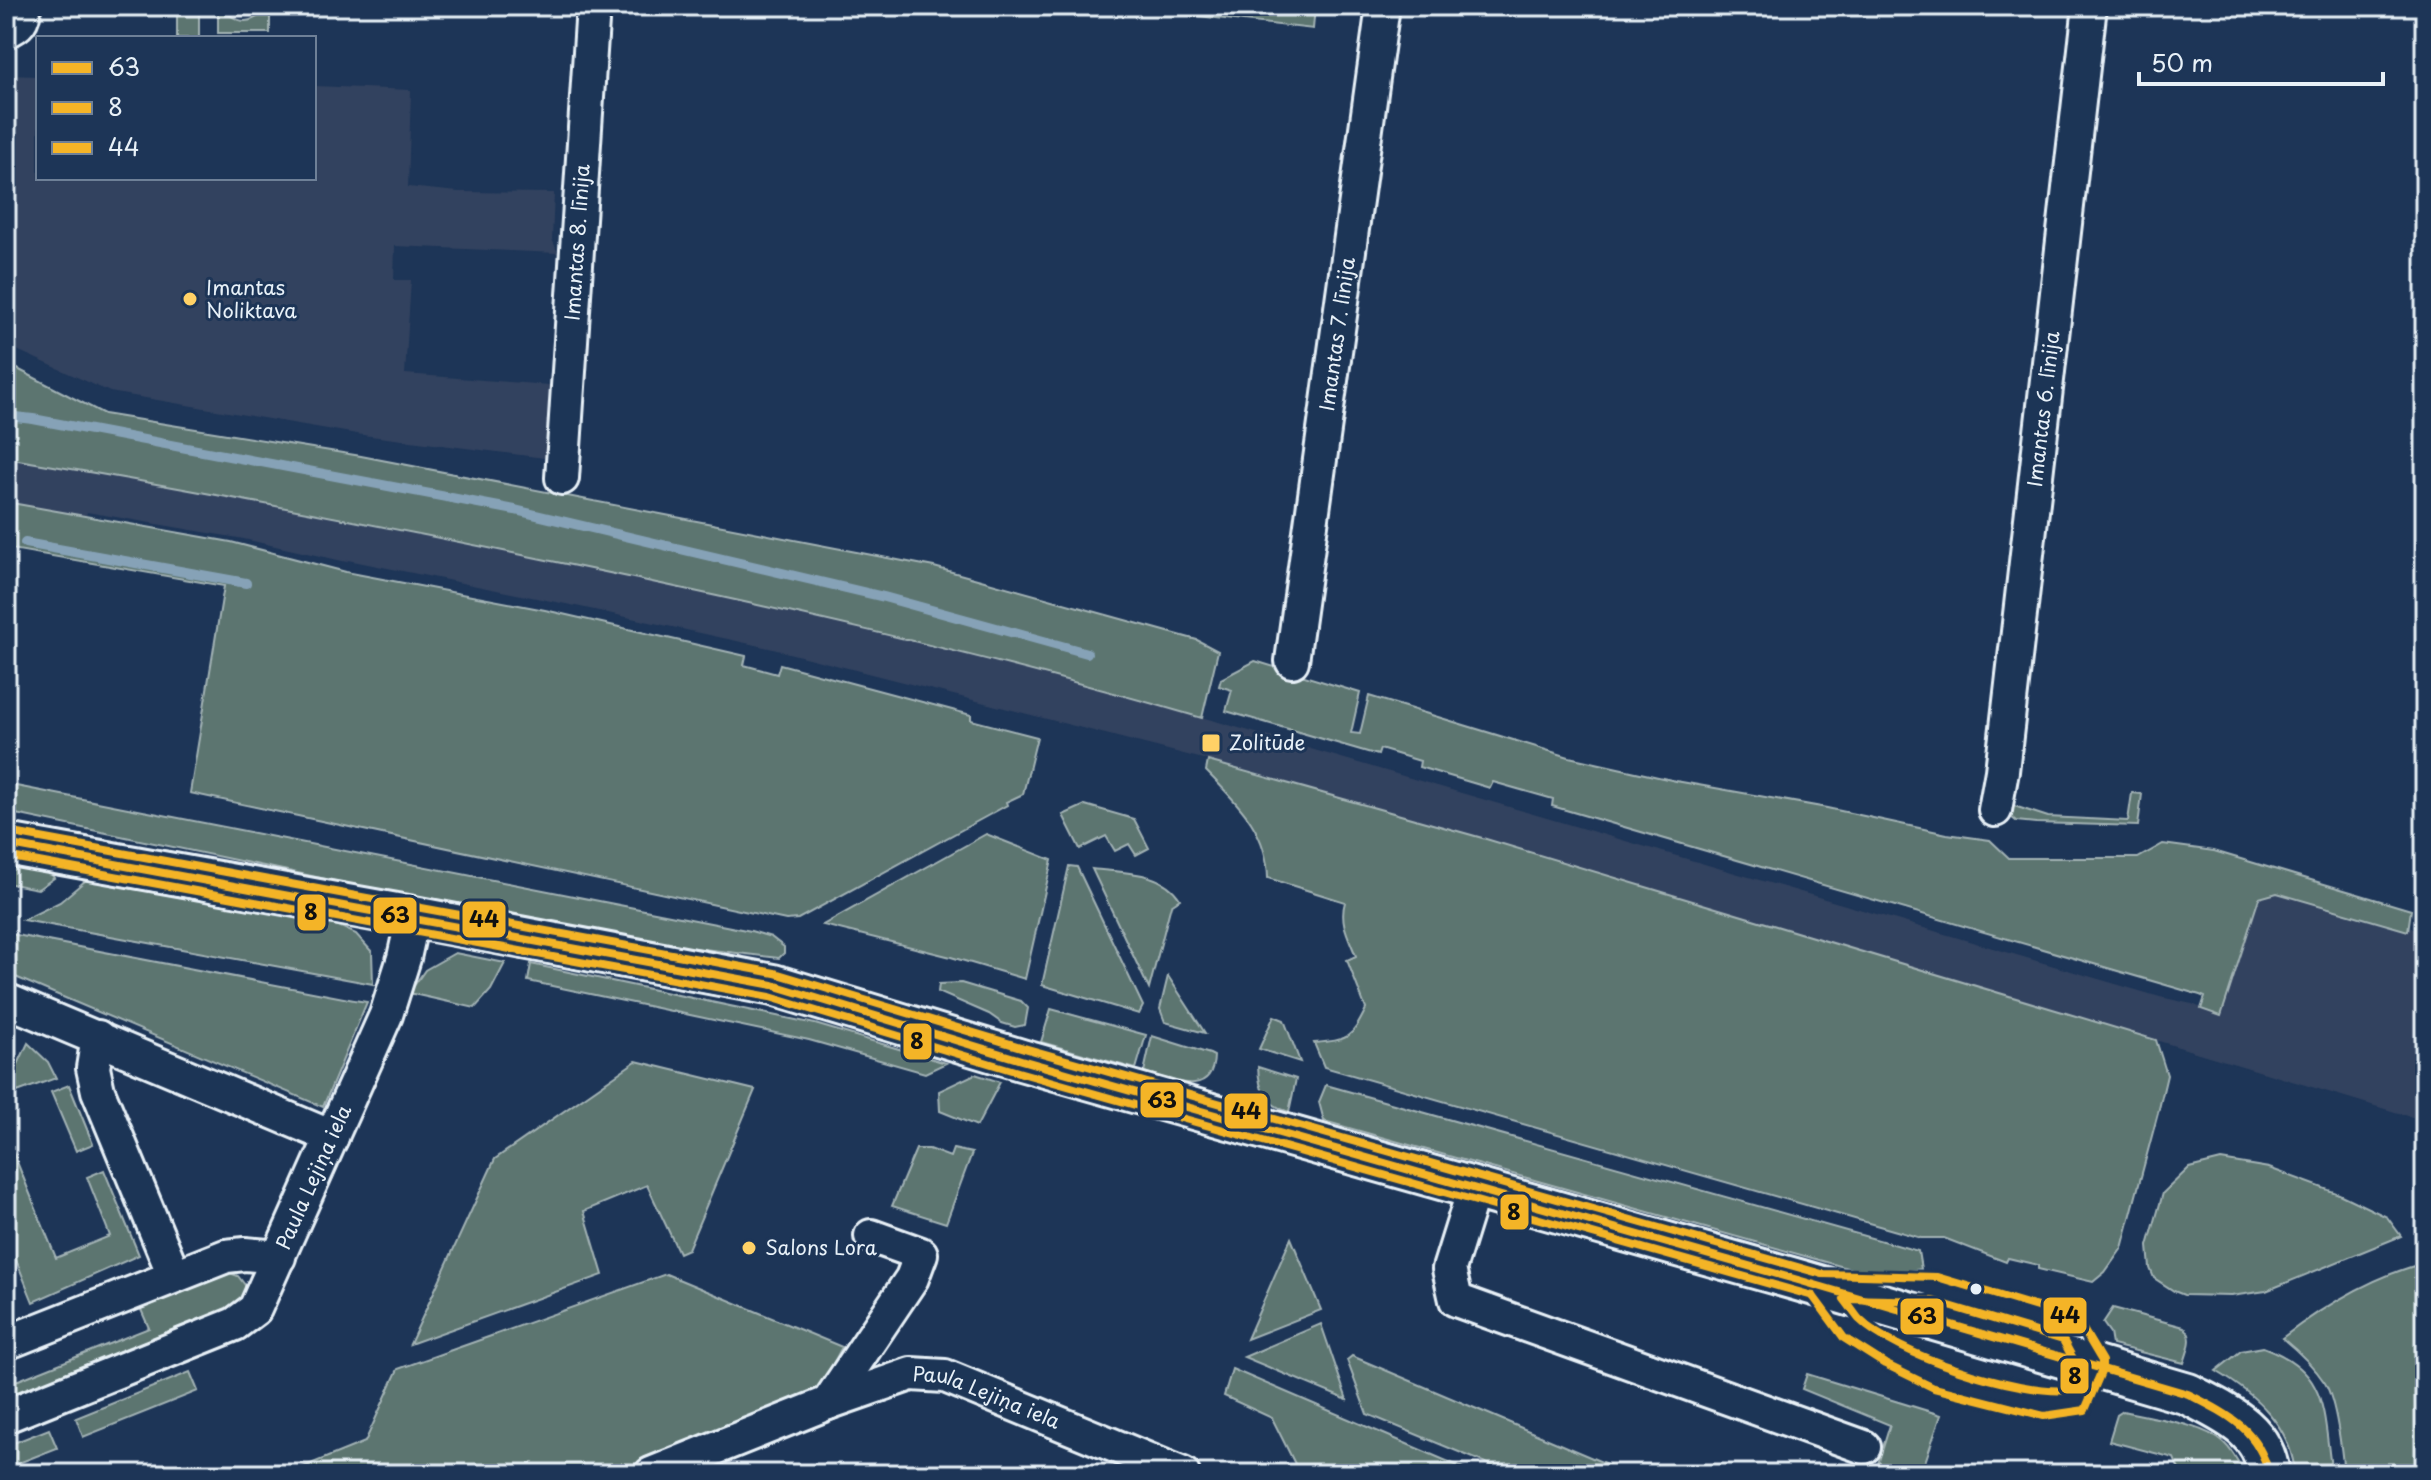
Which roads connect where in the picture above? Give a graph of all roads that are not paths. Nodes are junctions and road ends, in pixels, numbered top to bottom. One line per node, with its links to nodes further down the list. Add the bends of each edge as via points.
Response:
1 (24, 6): 5 (street, via 18,26)
2 (593, 6): 6 (street, Imantas 8. līnija)
3 (1383, 6): 7 (street, Imantas 7. līnija)
4 (2090, 6): 8 (street, Imantas 6. līnija)
5 (6, 31)
6 (562, 478)
7 (1292, 661)
8 (1995, 810)
9 (6, 844): 10 (street)
10 (413, 917): 13 (street, Paula Lejiņa iela, via 386,1015); 14 (street, via 773,985)
11 (6, 1000): 12 (street)
12 (98, 1037): 13 (street); 17 (street, via 93,1068 98,1091)
13 (332, 1137): 16 (street, Paula Lejiņa iela)
14 (1474, 1189): 21 (street, via 1449,1269 1456,1300); 24 (street, via 2188,1394 2241,1422 2257,1443)
15 (871, 1236): 19 (street, via 921,1254 912,1278)
16 (279, 1257): 17 (street, Paula Lejiņa iela, via 226,1256); 20 (street, via 255,1309 244,1320)
17 (174, 1275): 18 (street, Paula Lejiņa iela)
18 (6, 1343)
19 (828, 1403): 22 (street, Paula Lejiņa iela); 23 (street, Paula Lejiņa iela, via 911,1374 945,1376)
20 (6, 1416)
21 (1864, 1447)
22 (651, 1474)
23 (1183, 1474)
24 (2269, 1474)

